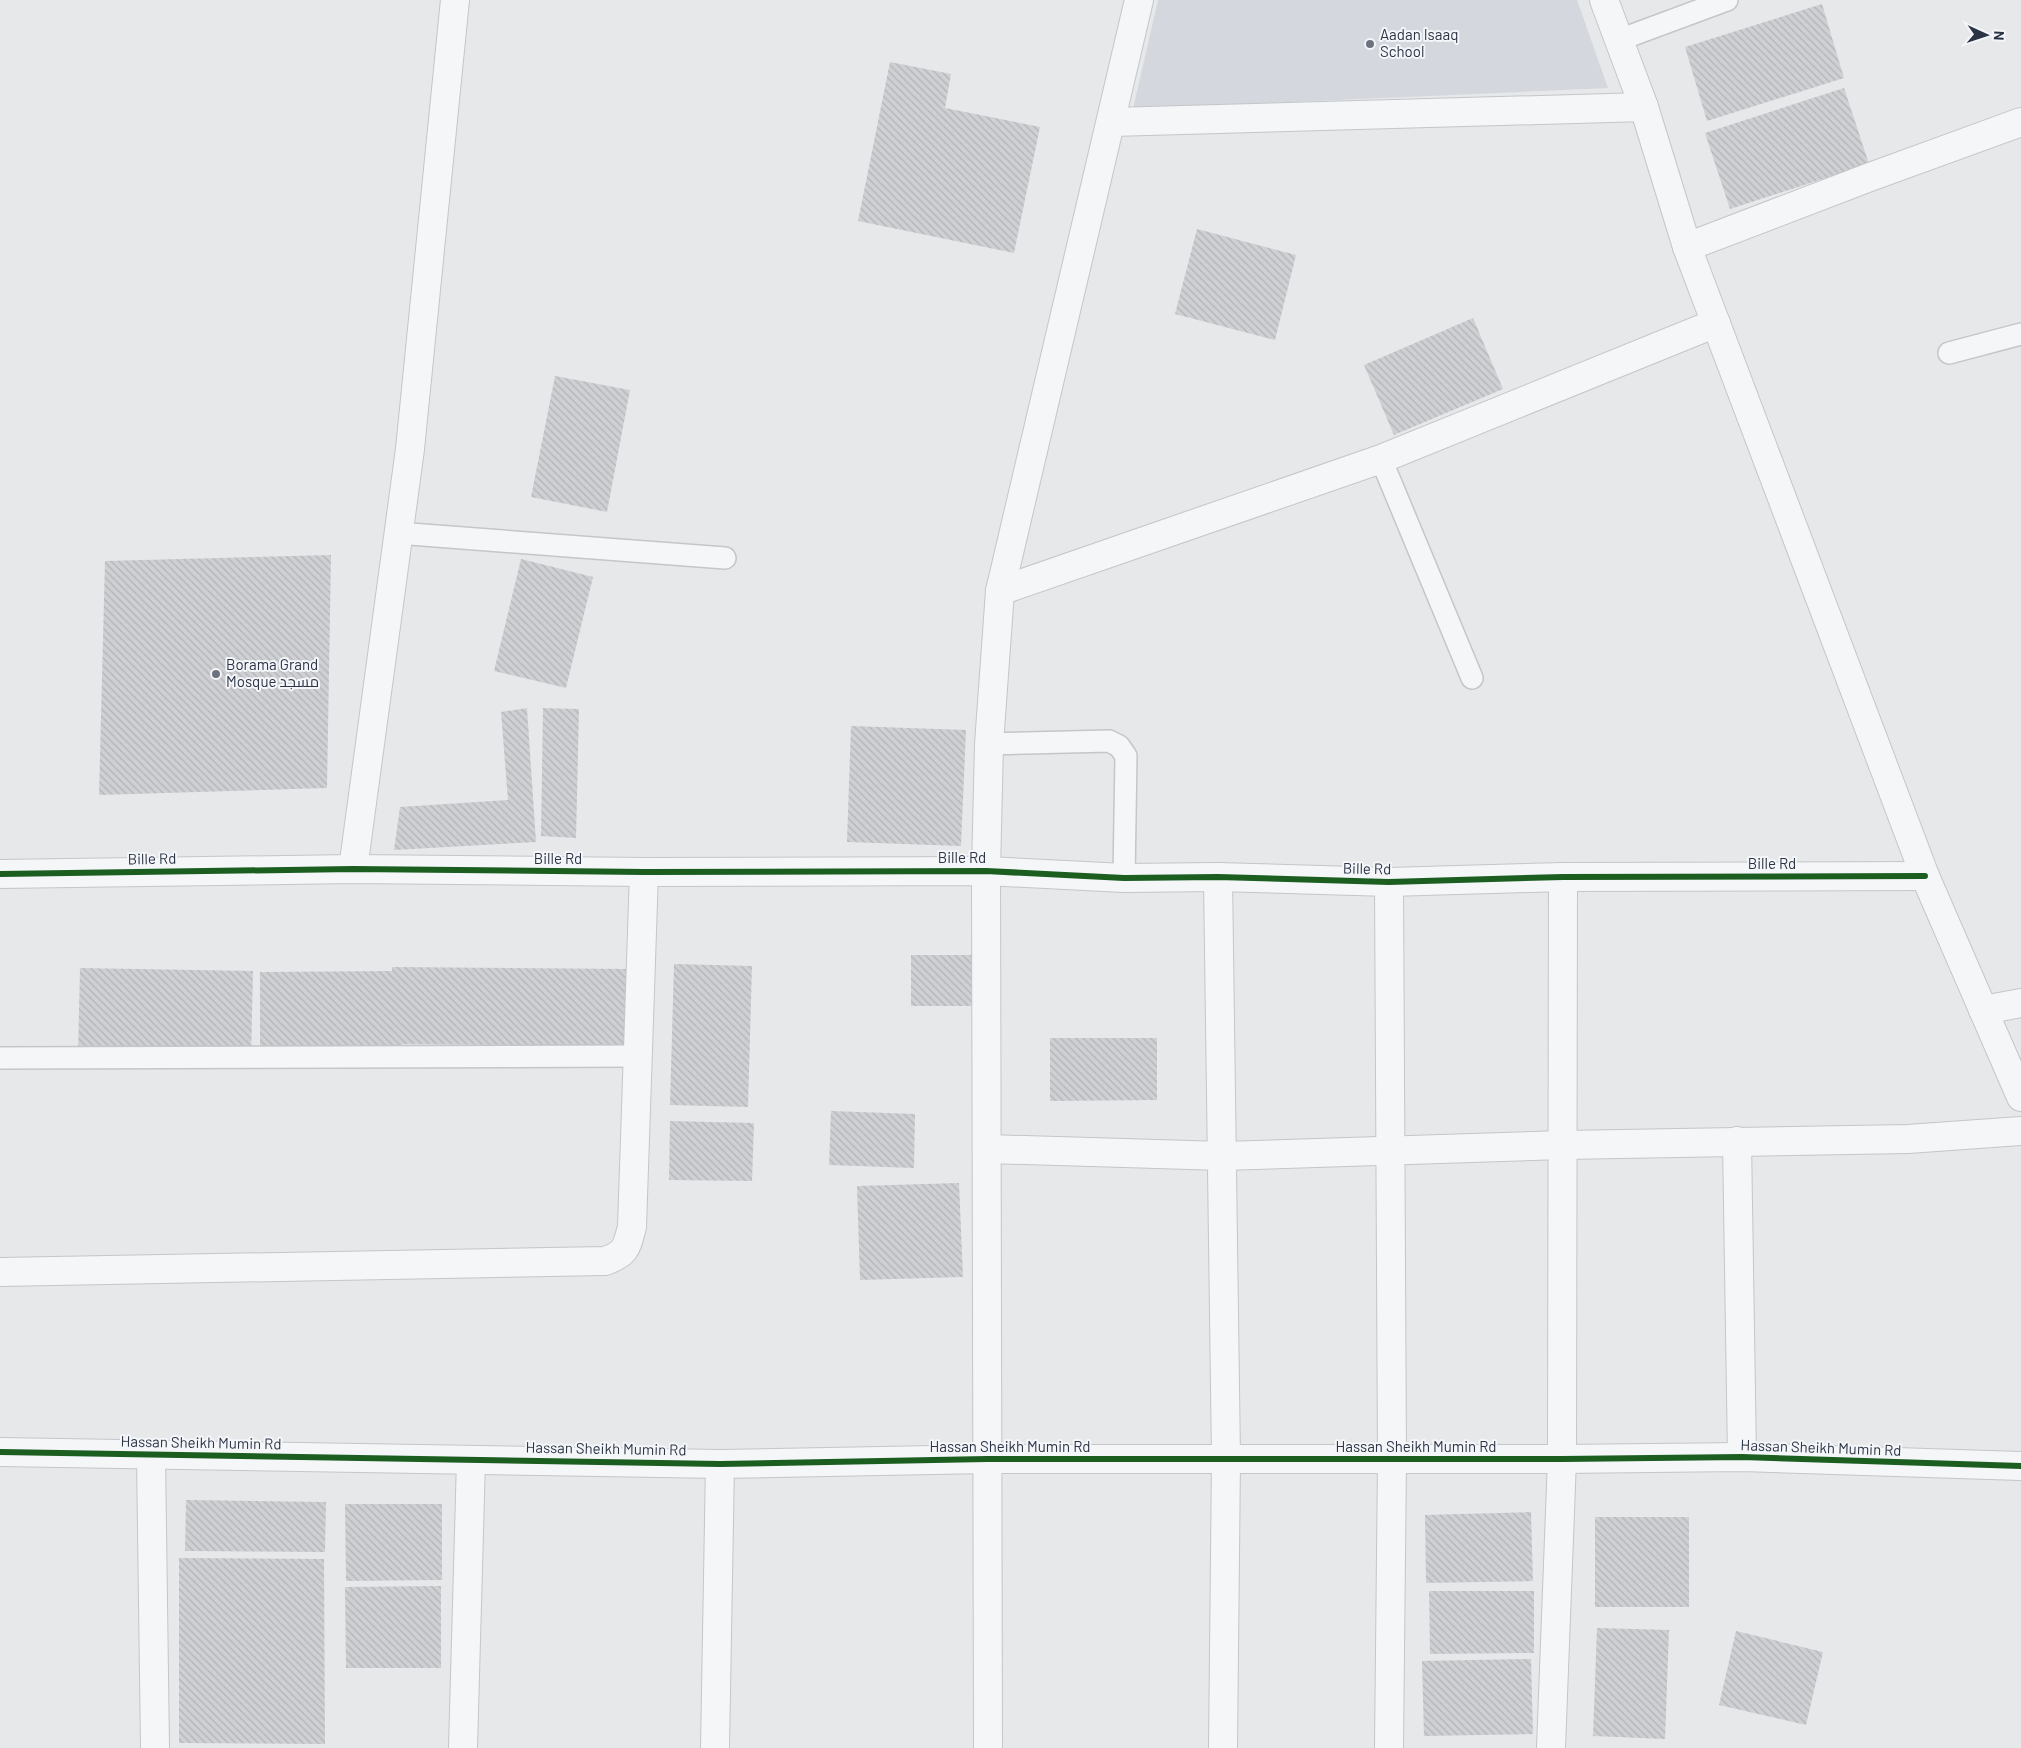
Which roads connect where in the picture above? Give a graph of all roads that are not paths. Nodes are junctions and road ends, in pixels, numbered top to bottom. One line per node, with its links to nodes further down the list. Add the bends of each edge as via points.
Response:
1 (455, 0): 14 (street, via 410,449)
2 (1139, 0): 7 (street)
3 (1604, 0): 5 (street)
4 (1727, 0): 5 (lane)
5 (1619, 40): 6 (street)
6 (1644, 107): 7 (street); 9 (street)
7 (1112, 122): 16 (street)
8 (2021, 122): 9 (street)
9 (1687, 247): 10 (street)
10 (1716, 323): 13 (street); 23 (street)
11 (2021, 334): 12 (lane)
12 (1950, 353)
13 (1381, 459): 16 (street); 17 (lane)
14 (397, 533): 15 (lane); 19 (street)
15 (725, 558)
16 (1000, 591): 18 (street)
17 (1472, 678)
18 (989, 744): 20 (street); 26 (lane, via 1108,741 1119,746 1126,756)
19 (353, 869): 21 (street, Bille Rd); 22 (street, Bille Rd)
20 (986, 870): 21 (street, Bille Rd); 26 (street, Bille Rd); 36 (street)
21 (644, 872): 30 (street)
22 (0, 874)
23 (1925, 876): 25 (street, Bille Rd); 29 (street)
24 (1218, 877): 26 (street, Bille Rd); 27 (street, Bille Rd); 38 (street)
25 (1563, 877): 27 (street, Bille Rd); 35 (street)
26 (1124, 878)
27 (1389, 882): 37 (street)
28 (2021, 1003): 29 (street)
29 (1983, 1010): 32 (street)
30 (638, 1056): 31 (lane); 39 (street, via 632,1227 620,1255 605,1260)
31 (0, 1058)
32 (2021, 1097)
33 (2021, 1131): 34 (street, via 1908,1139)
34 (1738, 1141): 35 (street); 42 (street)
35 (1563, 1145): 37 (street); 47 (street)
36 (987, 1149): 38 (street); 43 (street)
37 (1390, 1151): 38 (street); 46 (street)
38 (1223, 1156): 44 (street)
39 (0, 1272)
40 (0, 1452): 41 (street, Hassan Sheikh Mumin Rd)
41 (151, 1454): 45 (street, Hassan Sheikh Mumin Rd); 50 (street)
42 (1742, 1457): 47 (street, Hassan Sheikh Mumin Rd); 49 (street, Hassan Sheikh Mumin Rd)
43 (987, 1459): 44 (street, Hassan Sheikh Mumin Rd); 48 (street, Hassan Sheikh Mumin Rd); 53 (street)
44 (1226, 1459): 46 (street, Hassan Sheikh Mumin Rd); 54 (street)
45 (470, 1460): 48 (street, Hassan Sheikh Mumin Rd); 51 (street)
46 (1392, 1460): 47 (street, Hassan Sheikh Mumin Rd); 55 (street)
47 (1562, 1460): 56 (street)
48 (720, 1464): 52 (street)
49 (2021, 1466)
50 (155, 1748)
51 (463, 1748)
52 (715, 1748)
53 (988, 1748)
54 (1223, 1748)
55 (1389, 1748)
56 (1551, 1748)

